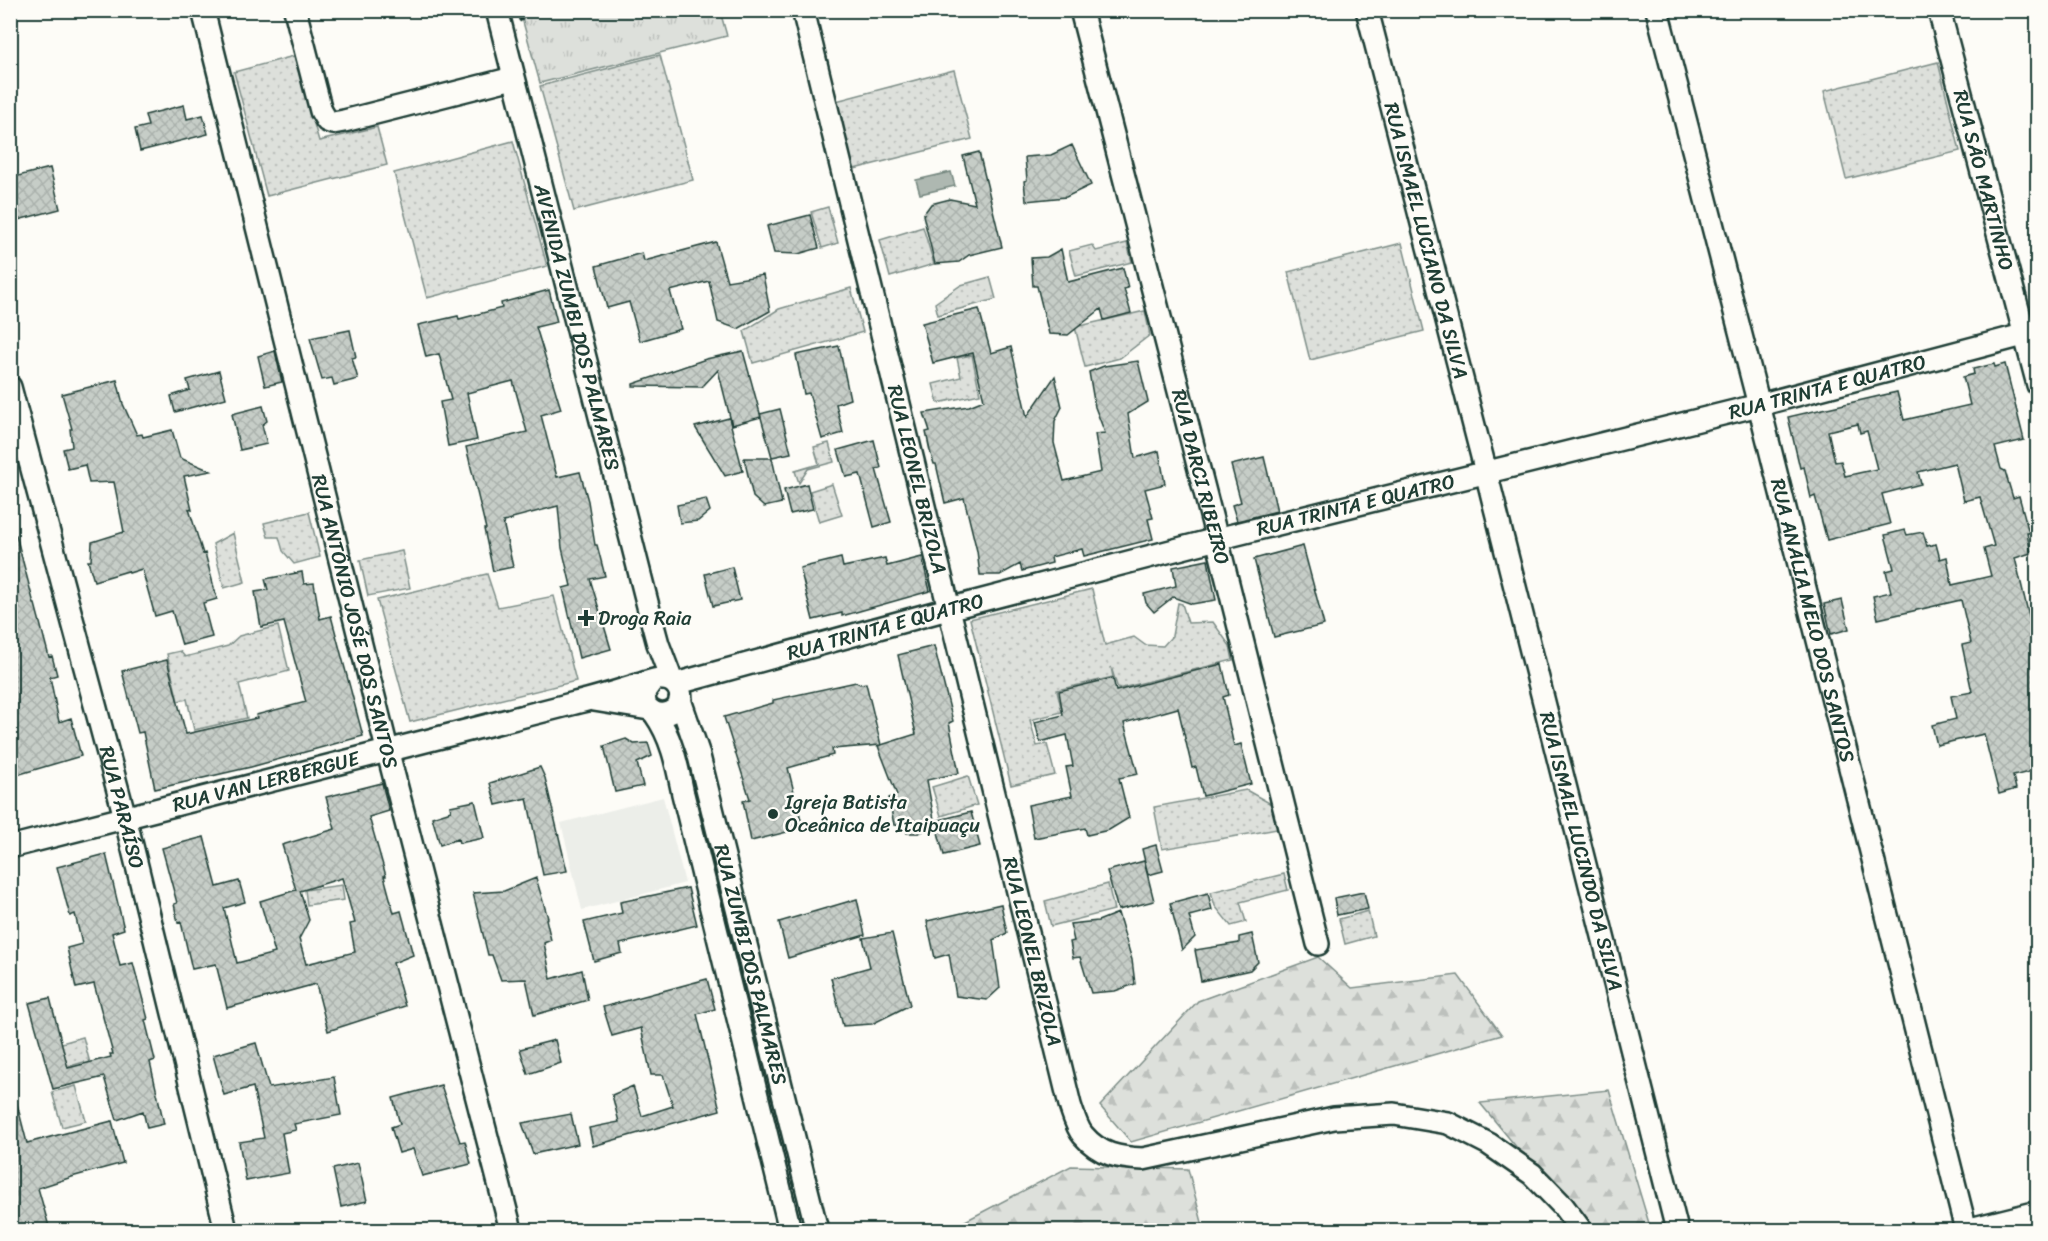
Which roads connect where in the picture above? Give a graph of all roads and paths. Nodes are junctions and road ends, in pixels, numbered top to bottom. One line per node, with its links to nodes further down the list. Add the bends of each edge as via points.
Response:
1 (203, 10): 20 (street, RUA ANTÔNIO JOŚE DOS SANTOS)
2 (295, 10): 9 (street, via 321,111 333,123)
3 (498, 10): 9 (street, AVENIDA ZUMBI DOS PALMARES)
4 (803, 10): 16 (street, RUA LEONEL BRIZOLA)
5 (1081, 10): 15 (street, RUA DARCI RIBEIRO)
6 (1366, 10): 14 (street, RUA ISMAEL LUCIANO DA SILVA)
7 (1657, 10): 13 (street, RUA ANÁLIA MELO DOS SANTOS)
8 (1939, 10): 10 (street, RUA SÃO MARTINHO)
9 (513, 78): 17 (street, AVENIDA ZUMBI DOS PALMARES)
10 (2031, 333): 11 (street, RUA SÃO MARTINHO); 13 (street, RUA TRINTA E QUATRO)
11 (2037, 385)
12 (10, 387): 21 (street, RUA PARAÍSO)
13 (1759, 405): 14 (street, RUA TRINTA E QUATRO); 31 (street, RUA ANÁLIA MELO DOS SANTOS)
14 (1486, 472): 15 (street, RUA TRINTA E QUATRO); 30 (street, RUA ISMAEL LUCINDO DA SILVA)
15 (1217, 539): 16 (street, RUA TRINTA E QUATRO); 23 (street, RUA DARCI RIBEIRO)
16 (948, 609): 17 (street, RUA TRINTA E QUATRO); 29 (street, RUA LEONEL BRIZOLA, via 1070,1104 1082,1134 1101,1151 1119,1158 1143,1159 1334,1118 1394,1114 1448,1123 1489,1144 1532,1174)
17 (667, 685): 18 (street, RUA VAN LERBERGUE); 19 (street, via 644,692 645,704); 19 (street, via 676,708 663,715); 28 (street, RUA ZUMBI DOS PALMARES, via 698,752)
18 (590, 699): 19 (street, RUA VAN LERBERGUE); 20 (street, RUA VAN LERBERGUE)
19 (652, 712): 27 (street, RUA ZUMBI DOS PALMARES, via 664,726 675,753)
20 (387, 749): 21 (street, RUA VAN LERBERGUE); 26 (street, RUA ANTÔNIO JOŚE DOS SANTOS)
21 (125, 817): 22 (street, RUA VAN LERBERGUE); 25 (street, RUA PARAÍSO)
22 (10, 847)
23 (1318, 944)
24 (2037, 1212): 31 (street)
25 (226, 1230)
26 (512, 1230)
27 (790, 1230)
28 (817, 1230)
29 (1581, 1230)
30 (1677, 1230)
31 (1966, 1230)

